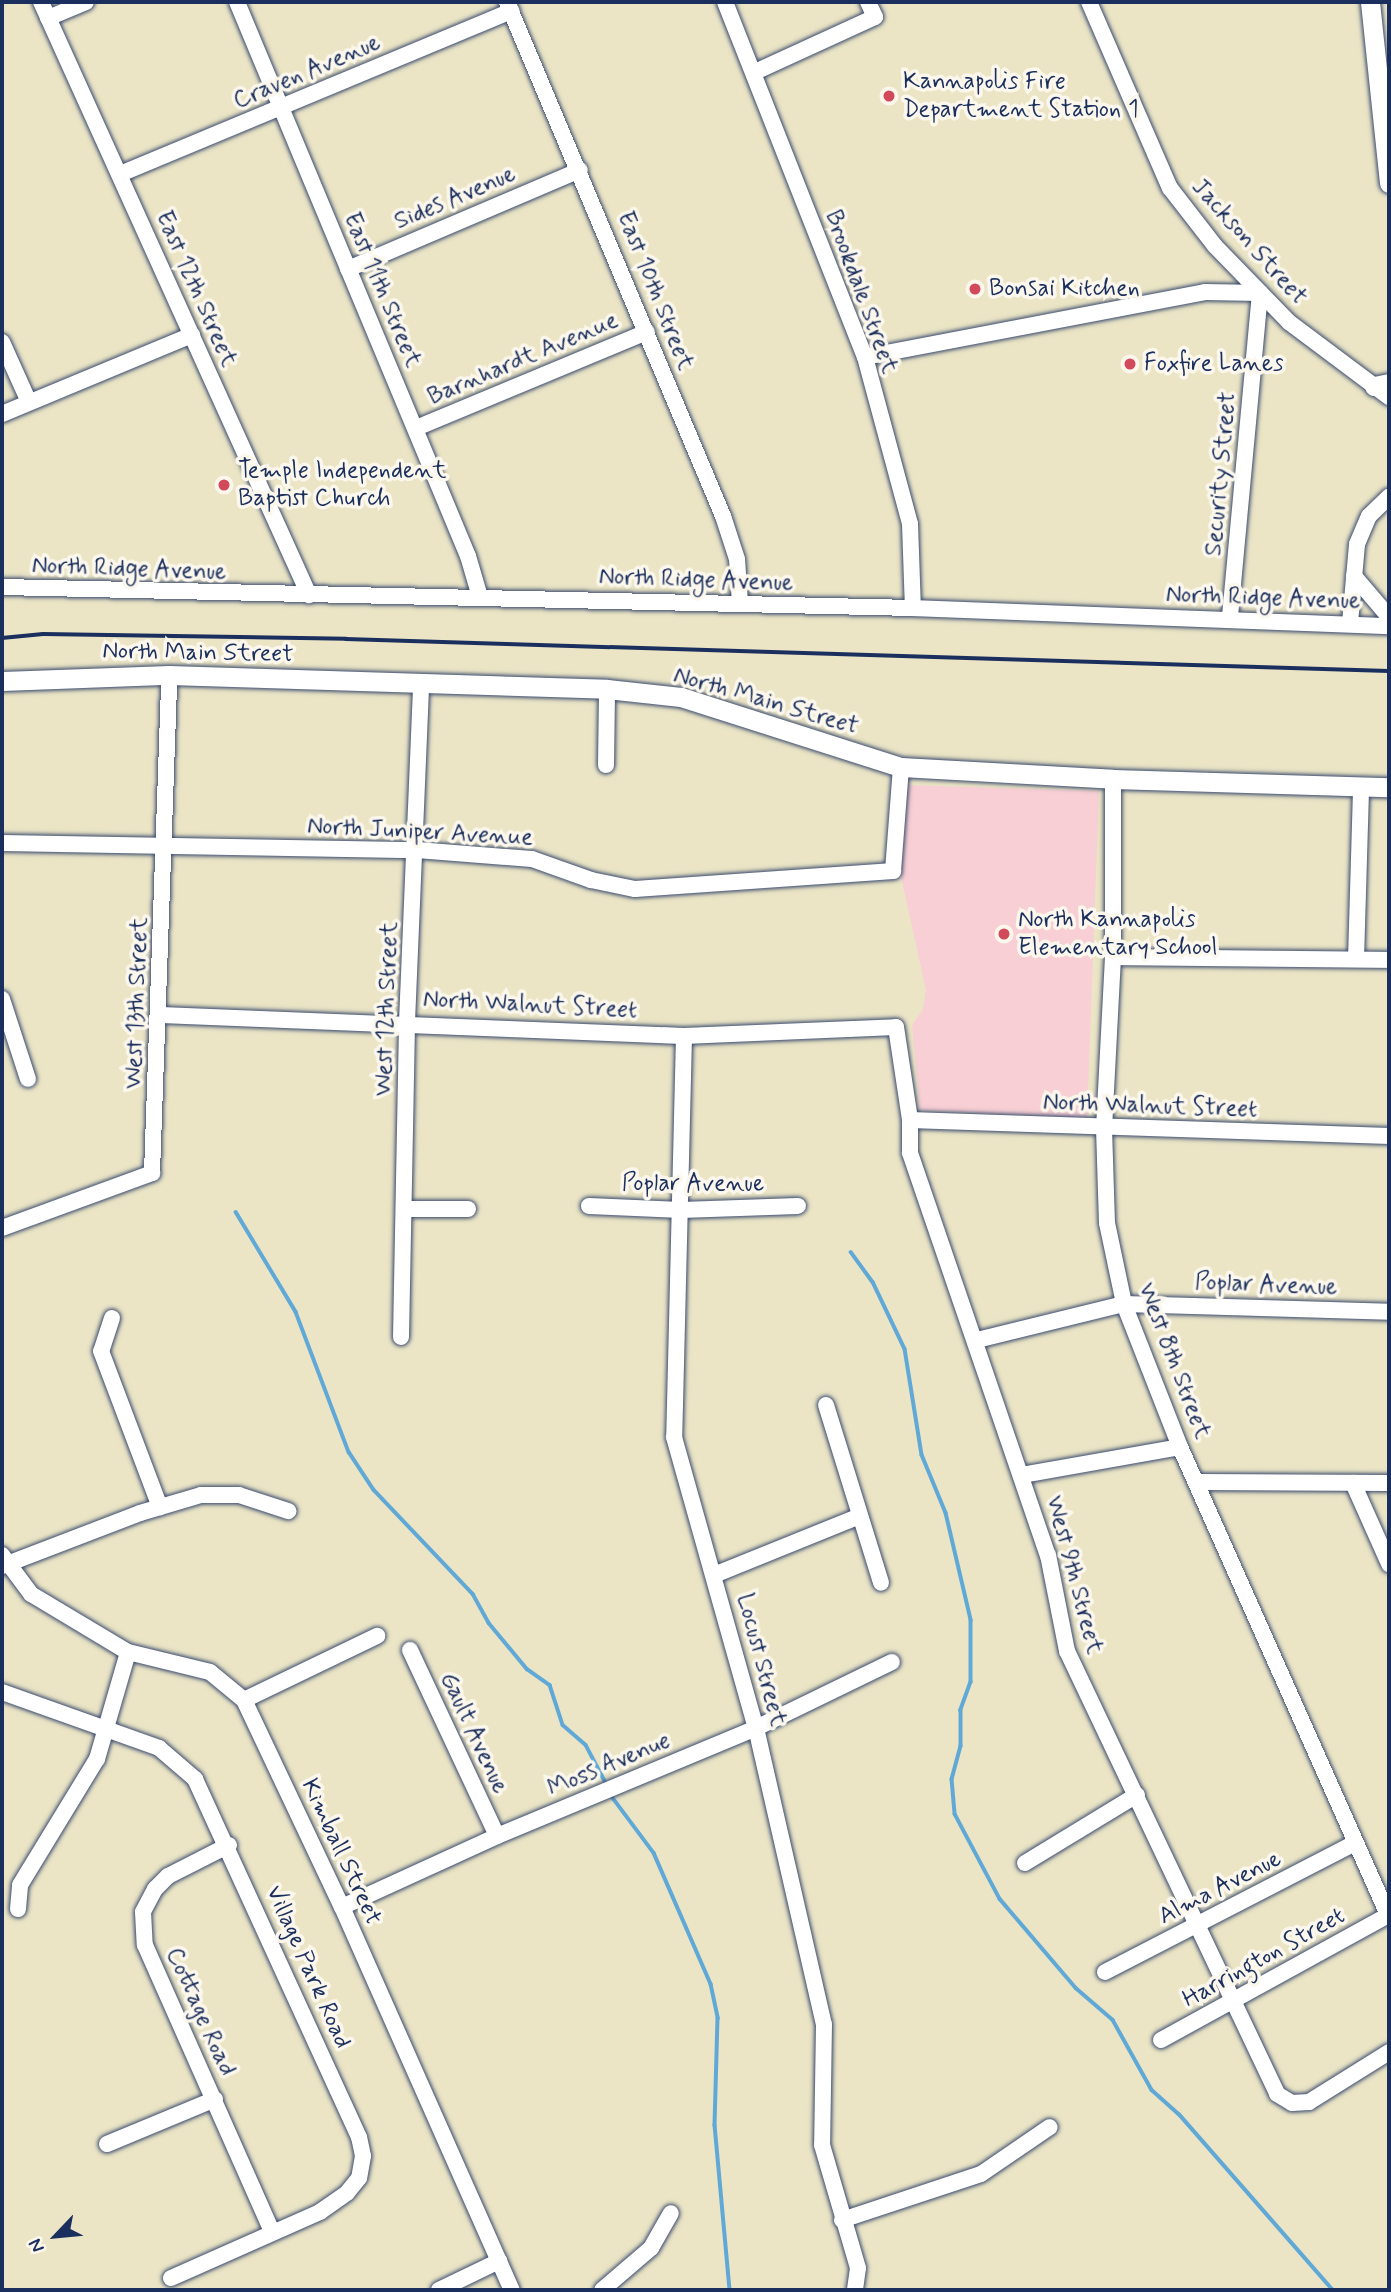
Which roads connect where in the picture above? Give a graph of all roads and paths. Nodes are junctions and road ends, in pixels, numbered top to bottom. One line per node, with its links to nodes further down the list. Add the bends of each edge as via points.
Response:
1 (41, 2): 9 (street, East 12th Street)
2 (86, 2): 9 (street)
3 (237, 2): 11 (street, East 11th Street)
4 (725, 2): 10 (street, Brookdale Street)
5 (868, 2): 10 (street, via 875,17)
6 (1089, 2): 17 (street, Jackson Street, via 1170,188 1215,246)
7 (1370, 2): 14 (main road)
8 (509, 6): 11 (street, Craven Avenue); 12 (street, East 10th Street)
9 (48, 18): 13 (street, East 12th Street)
10 (755, 72): 21 (street, Brookdale Street)
11 (281, 108): 13 (street, Craven Avenue); 16 (street, East 11th Street)
12 (580, 170): 16 (street, Sides Avenue); 18 (street, East 10th Street)
13 (120, 174): 19 (street, East 12th Street)
14 (1389, 175): 15 (main road)
15 (1389, 183)
16 (348, 269): 25 (street, East 11th Street)
17 (1260, 293): 21 (street, via 1205,292); 22 (street, Jackson Street, via 1290,323); 34 (street, Security Street)
18 (647, 332): 25 (street, Barnhardt Avenue); 31 (street, East 10th Street, via 723,516 737,559)
19 (192, 335): 23 (street); 29 (street, East 12th Street)
20 (2, 342): 23 (street)
21 (865, 357): 32 (street, Brookdale Street, via 910,524)
22 (1384, 389)
23 (29, 402): 24 (street)
24 (2, 414)
25 (416, 428): 30 (street, East 11th Street)
26 (1389, 497): 27 (street, via 1362,529)
27 (1354, 576): 33 (street); 35 (street)
28 (2, 587): 29 (street, North Ridge Avenue)
29 (309, 595): 30 (street, North Ridge Avenue)
30 (480, 597): 31 (street, North Ridge Avenue)
31 (740, 603): 32 (street, North Ridge Avenue)
32 (913, 608): 34 (street, North Ridge Avenue)
33 (1389, 617)
34 (1230, 618): 35 (street, North Ridge Avenue)
35 (1350, 623): 36 (street, North Ridge Avenue)
36 (1389, 626)
37 (169, 675): 38 (main road, North Main Street); 39 (main road, North Main Street); 47 (street, West 13th Street)
38 (2, 681)
39 (421, 682): 40 (main road, North Main Street); 48 (street, West 12th Street)
40 (607, 689): 41 (street); 42 (main road, North Main Street, via 681,697)
41 (606, 765)
42 (901, 767): 43 (main road, North Main Street); 48 (street, North Juniper Avenue, via 893,872 635,889 591,880 532,859)
43 (1113, 779): 44 (main road, North Main Street); 49 (street, West 8th Street)
44 (1361, 787): 45 (main road, North Main Street); 50 (street)
45 (1389, 787)
46 (2, 843): 47 (street, North Juniper Avenue)
47 (166, 845): 48 (street, North Juniper Avenue); 53 (street, West 13th Street)
48 (417, 850): 54 (street, West 12th Street)
49 (1112, 957): 50 (street); 59 (street, West 8th Street)
50 (1356, 959): 51 (street)
51 (1389, 960)
52 (2, 999): 57 (street)
53 (161, 1015): 54 (street, North Walnut Street); 66 (street, West 13th Street, via 152,1172)
54 (407, 1022): 56 (street, North Walnut Street); 63 (street, West 12th Street)
55 (896, 1027): 56 (street, North Walnut Street); 58 (street, West 9th Street)
56 (684, 1036): 65 (street, Locust Street)
57 (27, 1079)
58 (910, 1120): 59 (street, North Walnut Street); 71 (street, West 9th Street, via 910,1153)
59 (1104, 1128): 60 (street, North Walnut Street); 67 (street, West 8th Street, via 1107,1223)
60 (1389, 1136)
61 (589, 1206): 65 (street, Poplar Avenue)
62 (798, 1206): 65 (street, Poplar Avenue)
63 (406, 1209): 64 (street); 70 (street, West 12th Street)
64 (468, 1209)
65 (681, 1210): 83 (street, Locust Street, via 674,1437)
66 (2, 1228)
67 (1124, 1304): 68 (street, Poplar Avenue); 71 (street, Poplar Avenue); 73 (street, West 8th Street)
68 (1389, 1312)
69 (112, 1318): 78 (street, via 100,1352)
70 (401, 1337)
71 (977, 1340): 74 (street, West 9th Street)
72 (826, 1405): 80 (street)
73 (1180, 1447): 74 (street); 75 (street, West 8th Street)
74 (1022, 1475): 93 (street, West 9th Street, via 1048,1555 1067,1651)
75 (1199, 1482): 77 (street); 95 (street, West 8th Street)
76 (1389, 1482): 77 (street)
77 (1353, 1483): 82 (street)
78 (160, 1507): 79 (street, via 221,1492); 81 (street)
79 (288, 1511)
80 (860, 1516): 83 (street); 84 (street)
81 (3, 1561): 87 (street, Kimball Street, via 32,1594)
82 (1389, 1564)
83 (714, 1575): 92 (street, Locust Street)
84 (881, 1584)
85 (377, 1636): 90 (street)
86 (410, 1650): 94 (street, Gault Avenue)
87 (128, 1652): 90 (street, Kimball Street, via 209,1672); 91 (street)
88 (892, 1662): 92 (street, Moss Avenue)
89 (2, 1692): 91 (street, Village Park Road)
90 (244, 1700): 98 (street, Kimball Street)
91 (105, 1726): 96 (street, Village Park Road, via 159,1748 195,1779); 99 (street, via 97,1759 20,1885)
92 (756, 1728): 94 (street, Moss Avenue); 110 (street, Locust Street, via 824,2024 822,2145)
93 (1137, 1795): 97 (street); 101 (street, West 9th Street)
94 (497, 1836): 98 (street, Moss Avenue)
95 (1355, 1843): 100 (street, West 8th Street); 101 (street, Alma Avenue)
96 (229, 1845): 106 (street, Cottage Road, via 168,1876 143,1912 145,1945); 111 (street, Village Park Road, via 359,2137 363,2156 359,2178 347,2193 320,2213)
97 (1025, 1863)
98 (342, 1907): 112 (street, Kimball Street)
99 (18, 1909)
100 (1389, 1916): 103 (street, Harrington Street)
101 (1199, 1925): 102 (street, Alma Avenue); 103 (street, West 9th Street)
102 (1105, 1972)
103 (1235, 1999): 104 (street, Harrington Street); 105 (street, West 9th Street, via 1277,2094 1292,2103 1309,2102)
104 (1161, 2040)
105 (1389, 2052)
106 (215, 2099): 108 (street); 111 (street, Cottage Road)
107 (1050, 2127): 110 (street, via 981,2174)
108 (107, 2144)
109 (671, 2213): 116 (street, via 652,2248)
110 (842, 2220): 117 (street, Locust Street, via 858,2268)
111 (272, 2232): 113 (street, Village Park Road)
112 (499, 2261): 114 (street); 115 (street, Kimball Street)
113 (171, 2278)
114 (439, 2290)
115 (513, 2290)
116 (602, 2290)
117 (855, 2290)

